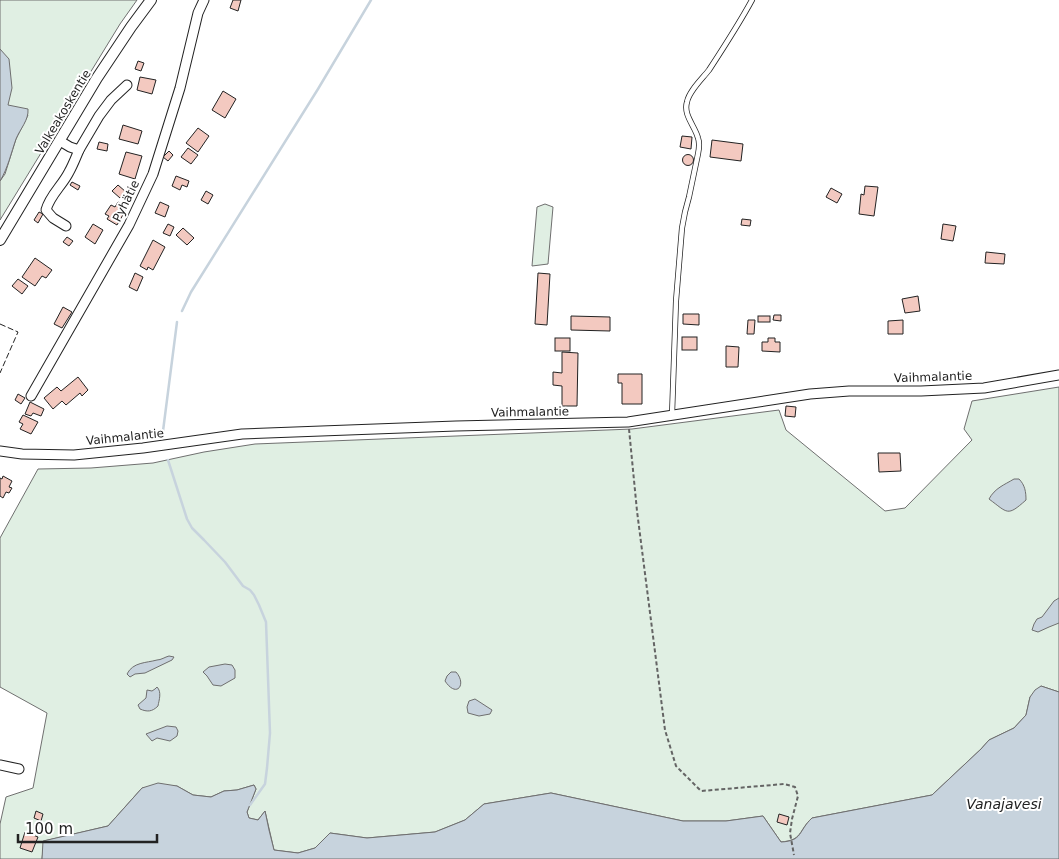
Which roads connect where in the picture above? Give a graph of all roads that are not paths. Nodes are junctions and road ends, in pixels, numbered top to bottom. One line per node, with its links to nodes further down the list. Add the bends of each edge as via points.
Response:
1 (151, 0): 5 (street, Valkeakoskentie, via 101,72)
2 (204, 0): 10 (street, Pyhätie, via 153,174 129,224)
3 (752, 0): 11 (lane, via 687,102 686,112 699,147 682,228)
4 (127, 85): 6 (street, via 107,105)
5 (60, 141): 6 (street); 8 (street, Valkeakoskentie)
6 (79, 150): 7 (street, via 46,210)
7 (66, 226)
8 (0, 240)
9 (1059, 375): 11 (street, Vaihmalantie, via 984,388 810,394)
10 (31, 396)
11 (672, 416): 12 (street, Vaihmalantie, via 628,422 242,434 74,455)
12 (0, 451)
13 (0, 765): 14 (street)
14 (19, 769)

